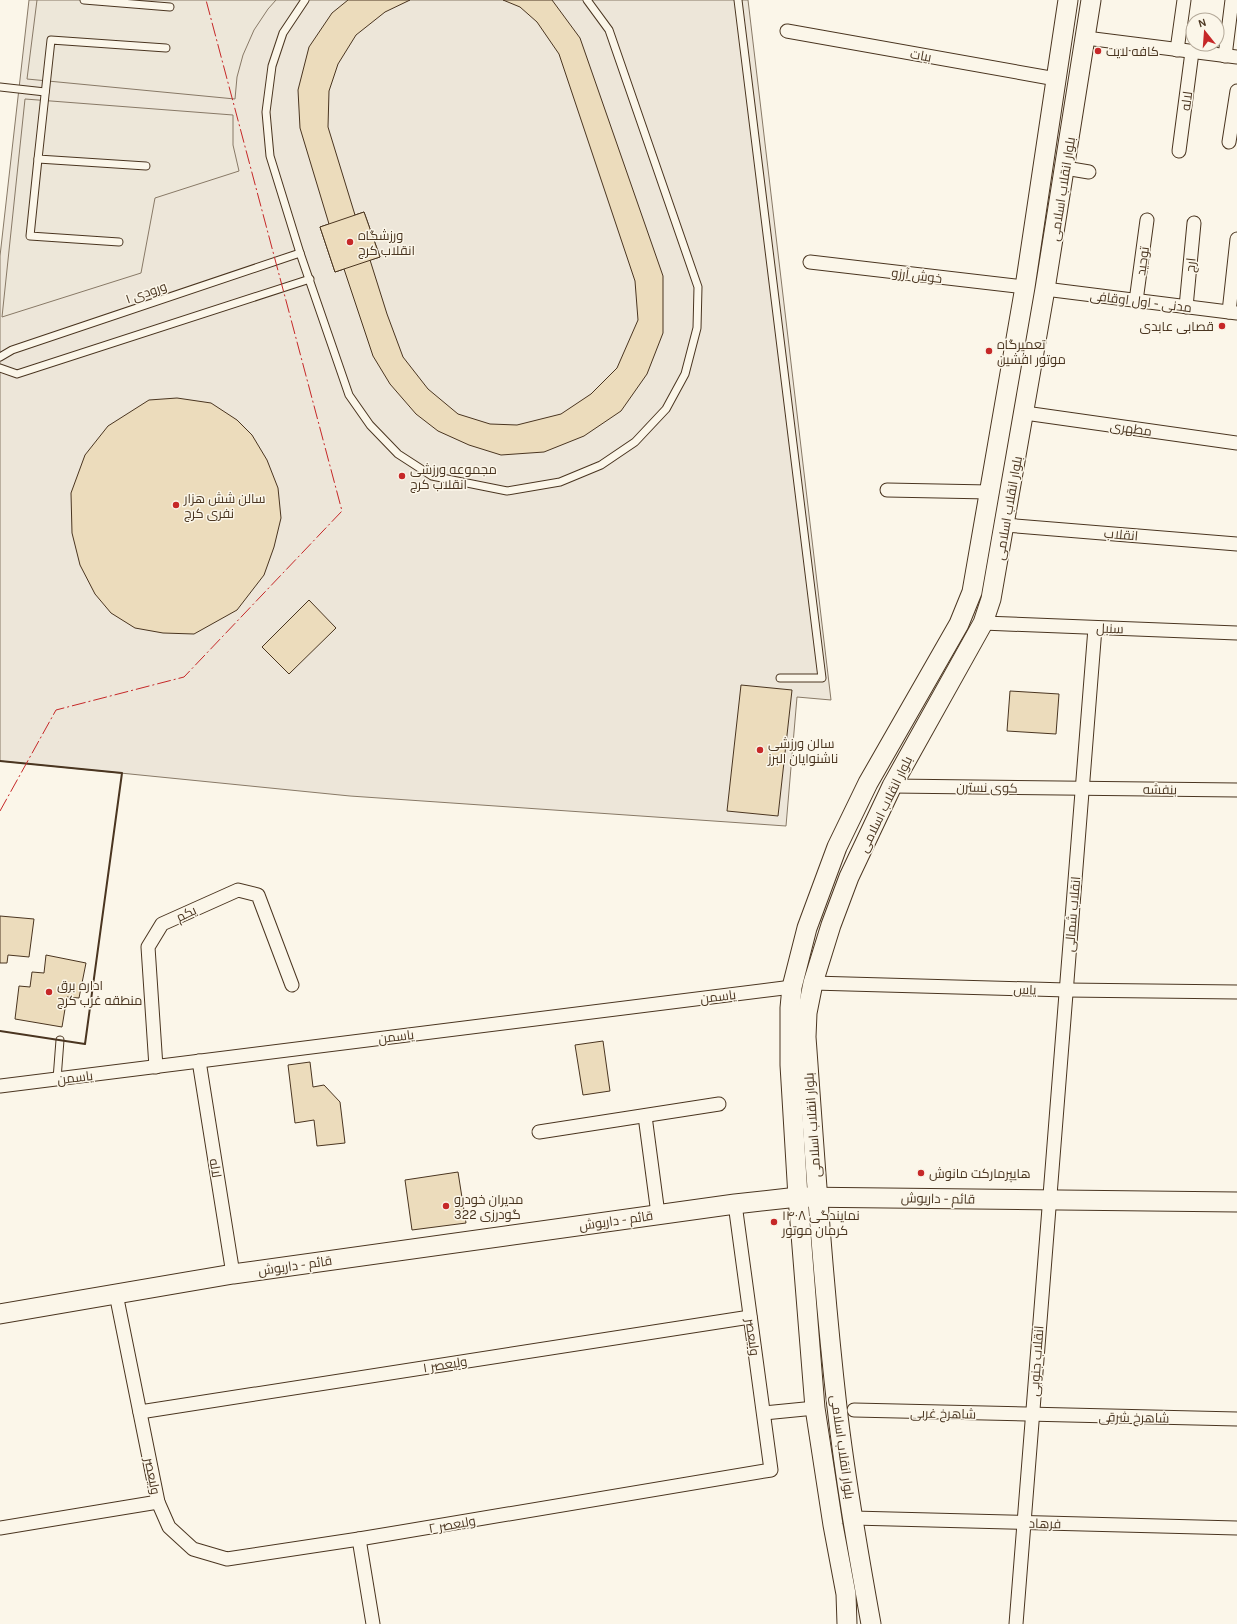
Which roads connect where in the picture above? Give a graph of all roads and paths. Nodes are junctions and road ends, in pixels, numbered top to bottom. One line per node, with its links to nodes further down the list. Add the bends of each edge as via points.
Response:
1 (84, 0): 9 (lane)
2 (305, 0): 31 (lane, via 283,33 272,66 266,112 270,156)
3 (587, 0): 33 (lane, via 609,30 698,287 696,328 684,374 666,409 635,442 601,465 560,482 507,490 432,476 398,454 370,425 349,394)
4 (738, 0): 50 (lane, via 822,678)
5 (1068, 0): 17 (main road, بلوار انقلاب اسلامی)
6 (1091, 0): 11 (main road, بلوار انقلاب اسلامی)
7 (1184, 0): 13 (street)
8 (1232, 0): 16 (street)
9 (170, 7)
10 (787, 31): 17 (street, بیات)
11 (1086, 38): 13 (street); 25 (main road, بلوار انقلاب اسلامی)
12 (166, 48): 20 (lane, via 50,40)
13 (1177, 50): 14 (street)
14 (1185, 51)
15 (1192, 52): 16 (street); 22 (street, لاله)
16 (1231, 57)
17 (1056, 79): 34 (main road, بلوار انقلاب اسلامی)
18 (0, 87): 20 (lane)
19 (1237, 91): 21 (street)
20 (45, 92): 23 (lane)
21 (1229, 142)
22 (1179, 151)
23 (38, 159): 24 (lane); 30 (lane, via 30,236)
24 (146, 166)
25 (1065, 168): 26 (street); 35 (main road, بلوار انقلاب اسلامی)
26 (1089, 172)
27 (1148, 220): 36 (street, توحید)
28 (1194, 223): 37 (street, ارج)
29 (1237, 239): 38 (street)
30 (119, 242)
31 (300, 253): 33 (lane); 39 (lane, ورودی ۱)
32 (810, 262): 34 (street, خوش آرزو)
33 (310, 279): 40 (lane, via 17,374)
34 (1025, 287): 44 (main road, بلوار انقلاب اسلامی)
35 (1045, 290): 36 (street, مدنی - اول اوقافی); 41 (main road, بلوار انقلاب اسلامی)
36 (1136, 301): 37 (street, مدنی - اول اوقافی)
37 (1186, 307): 38 (street, مدنی - اول اوقافی)
38 (1233, 312)
39 (0, 356)
40 (0, 368)
41 (1025, 413): 42 (street, مطهری); 45 (main road, بلوار انقلاب اسلامی)
42 (1237, 443)
43 (887, 490): 44 (street)
44 (989, 492): 56 (main road, بلوار انقلاب اسلامی, via 972,592 959,624 868,782 837,847 807,928)
45 (1005, 525): 46 (street, انقلاب); 47 (main road, بلوار انقلاب اسلامی, via 992,599)
46 (1237, 544)
47 (983, 624): 48 (street, سنبل); 51 (main road, بلوار انقلاب اسلامی)
48 (1095, 628): 49 (street, سنبل); 52 (street, انقلاب شمالی)
49 (1237, 633)
50 (780, 678)
51 (892, 786): 52 (street, کوی نسترن); 54 (main road, بلوار انقلاب اسلامی, via 849,878)
52 (1082, 788): 53 (street, بنفشه); 57 (street, انقلاب شمالی)
53 (1237, 790)
54 (813, 983): 56 (main road); 57 (street, یاس); 67 (main road, بلوار انقلاب اسلامی, via 807,1013 806,1037)
55 (292, 985): 61 (street, یکم, via 258,895 238,890 162,924 148,947)
56 (792, 987): 60 (street, یاسمن); 68 (main road, بلوار انقلاب اسلامی, via 790,1065)
57 (1066, 990): 58 (street, یاس); 69 (street, انقلاب شمالی)
58 (1237, 992)
59 (60, 1040): 62 (lane)
60 (199, 1061): 61 (street, یاسمن); 73 (street, لاله)
61 (156, 1067): 62 (street, یاسمن)
62 (57, 1079): 63 (street, یاسمن)
63 (0, 1086)
64 (719, 1104): 65 (street)
65 (645, 1116): 66 (street); 72 (street)
66 (539, 1132)
67 (818, 1196): 68 (main road, قائم - داریوش); 69 (main road, قائم - داریوش); 85 (main road, بلوار انقلاب اسلامی, via 837,1407)
68 (798, 1197): 71 (main road, قائم - داریوش); 77 (main road, بلوار انقلاب اسلامی)
69 (1048, 1199): 70 (main road, قائم - داریوش); 81 (street, انقلاب جنوبی)
70 (1237, 1202)
71 (735, 1204): 72 (main road, قائم - داریوش); 76 (street, ولیعصر)
72 (658, 1214): 73 (main road, قائم - داریوش)
73 (233, 1274): 74 (main road, قائم - داریوش)
74 (116, 1294): 75 (main road, قائم - داریوش); 79 (street, ولیعصر)
75 (0, 1314)
76 (750, 1317): 79 (street, ولیعصر ۱); 80 (street, ولیعصر)
77 (815, 1408): 80 (street); 91 (main road, بلوار انقلاب اسلامی, via 846,1594)
78 (854, 1410): 81 (street, شاهرخ غربی)
79 (140, 1412): 84 (street, ولیعصر)
80 (764, 1414): 83 (street, ولیعصر)
81 (1032, 1415): 82 (street, شاهرخ شرقی); 86 (street, انقلاب جنوبی)
82 (1237, 1419)
83 (771, 1470): 89 (street, ولیعصر ۲)
84 (158, 1502): 87 (street, ولیعصر); 89 (street, ولیعصر ۲, via 169,1527 193,1548 227,1559)
85 (853, 1518): 86 (street, فرهاد); 92 (main road, بلوار انقلاب اسلامی)
86 (1024, 1523): 88 (street, فرهاد); 93 (street, انقلاب جنوبی)
87 (0, 1528)
88 (1237, 1528)
89 (359, 1540): 90 (street)
90 (373, 1624)
91 (847, 1624)
92 (871, 1624)
93 (1016, 1624)

